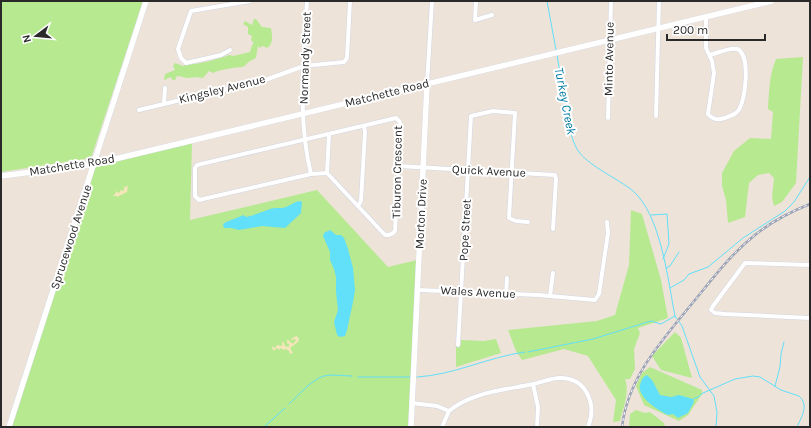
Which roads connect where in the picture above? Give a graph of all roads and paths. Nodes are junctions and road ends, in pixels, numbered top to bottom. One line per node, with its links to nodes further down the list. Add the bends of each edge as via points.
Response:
1 (146, 1): 28 (street, Sprucewood Avenue)
2 (250, 1): 15 (street, via 191,11 178,49 186,63 221,55)
3 (307, 1): 17 (street, Normandy Street)
4 (350, 1): 17 (street, Kingsley Avenue, via 347,58 344,62)
5 (432, 1): 18 (street, Morton Drive)
6 (476, 1): 11 (street, via 476,20)
7 (611, 1): 14 (street, Minto Avenue)
8 (659, 1): 13 (street)
9 (772, 1): 10 (street, Matchette Road)
10 (752, 4): 12 (street, Matchette Road)
11 (492, 14)
12 (706, 17): 13 (street, Matchette Road); 16 (street, via 706,48)
13 (658, 28): 14 (street, Matchette Road); 23 (street)
14 (609, 40): 18 (street, Matchette Road); 24 (street, Minto Avenue)
15 (230, 50)
16 (710, 55): 16 (street, via 714,73 708,114 717,120 733,115 740,107 744,96 745,60 744,55 734,49)
17 (304, 66): 20 (street, Kingsley Avenue, via 268,78); 22 (street, Normandy Street)
18 (427, 84): 22 (street, Matchette Road); 30 (street, Morton Drive)
19 (165, 88): 20 (street)
20 (164, 103): 21 (street, Kingsley Avenue)
21 (139, 110)
22 (303, 114): 27 (street, Normandy Street); 28 (street, Matchette Road)
23 (656, 116)
24 (608, 118)
25 (364, 126): 26 (street, Tiburon Crescent); 29 (street, Tiburon Crescent, via 396,118 399,121); 36 (street, via 361,201)
26 (329, 134): 27 (street, Tiburon Crescent); 33 (street)
27 (305, 139): 34 (street, Normandy Street); 34 (street, Tiburon Crescent, via 197,165 195,196 199,200)
28 (94, 164): 35 (street, Matchette Road); 52 (street, Sprucewood Avenue)
29 (399, 166): 30 (street, Quick Avenue); 36 (street, Tiburon Crescent, via 393,234 385,235)
30 (423, 168): 31 (street, Quick Avenue); 43 (street, Morton Drive)
31 (468, 170): 32 (street, Quick Avenue); 32 (street, Pope Street, via 471,116 493,111 515,113); 44 (street, Pope Street)
32 (512, 172): 37 (street, via 509,218); 39 (street, Quick Avenue, via 555,175)
33 (327, 173): 34 (street); 36 (street, Tiburon Crescent)
34 (311, 174)
35 (1, 176)
36 (358, 206)
37 (528, 222)
38 (607, 222): 46 (street, Wales Avenue, via 608,232 599,294 595,300)
39 (553, 229)
40 (810, 265): 47 (street, via 745,263 711,310 725,314)
41 (553, 273): 46 (street)
42 (508, 278): 45 (street)
43 (418, 290): 44 (street, Wales Avenue); 50 (street, Morton Drive)
44 (462, 292): 45 (street, Wales Avenue); 48 (street, Pope Street)
45 (506, 294): 46 (street, Wales Avenue)
46 (550, 296)
47 (810, 318)
48 (458, 345)
49 (533, 384): 51 (street, via 478,396); 55 (street, via 538,407); 56 (street, via 561,378 576,381 584,389 592,405)
50 (412, 403): 51 (street, via 437,406); 53 (street, Morton Drive)
51 (449, 411): 54 (street)
52 (9, 427)
53 (411, 427)
54 (442, 427)
55 (537, 427)
56 (588, 427)

